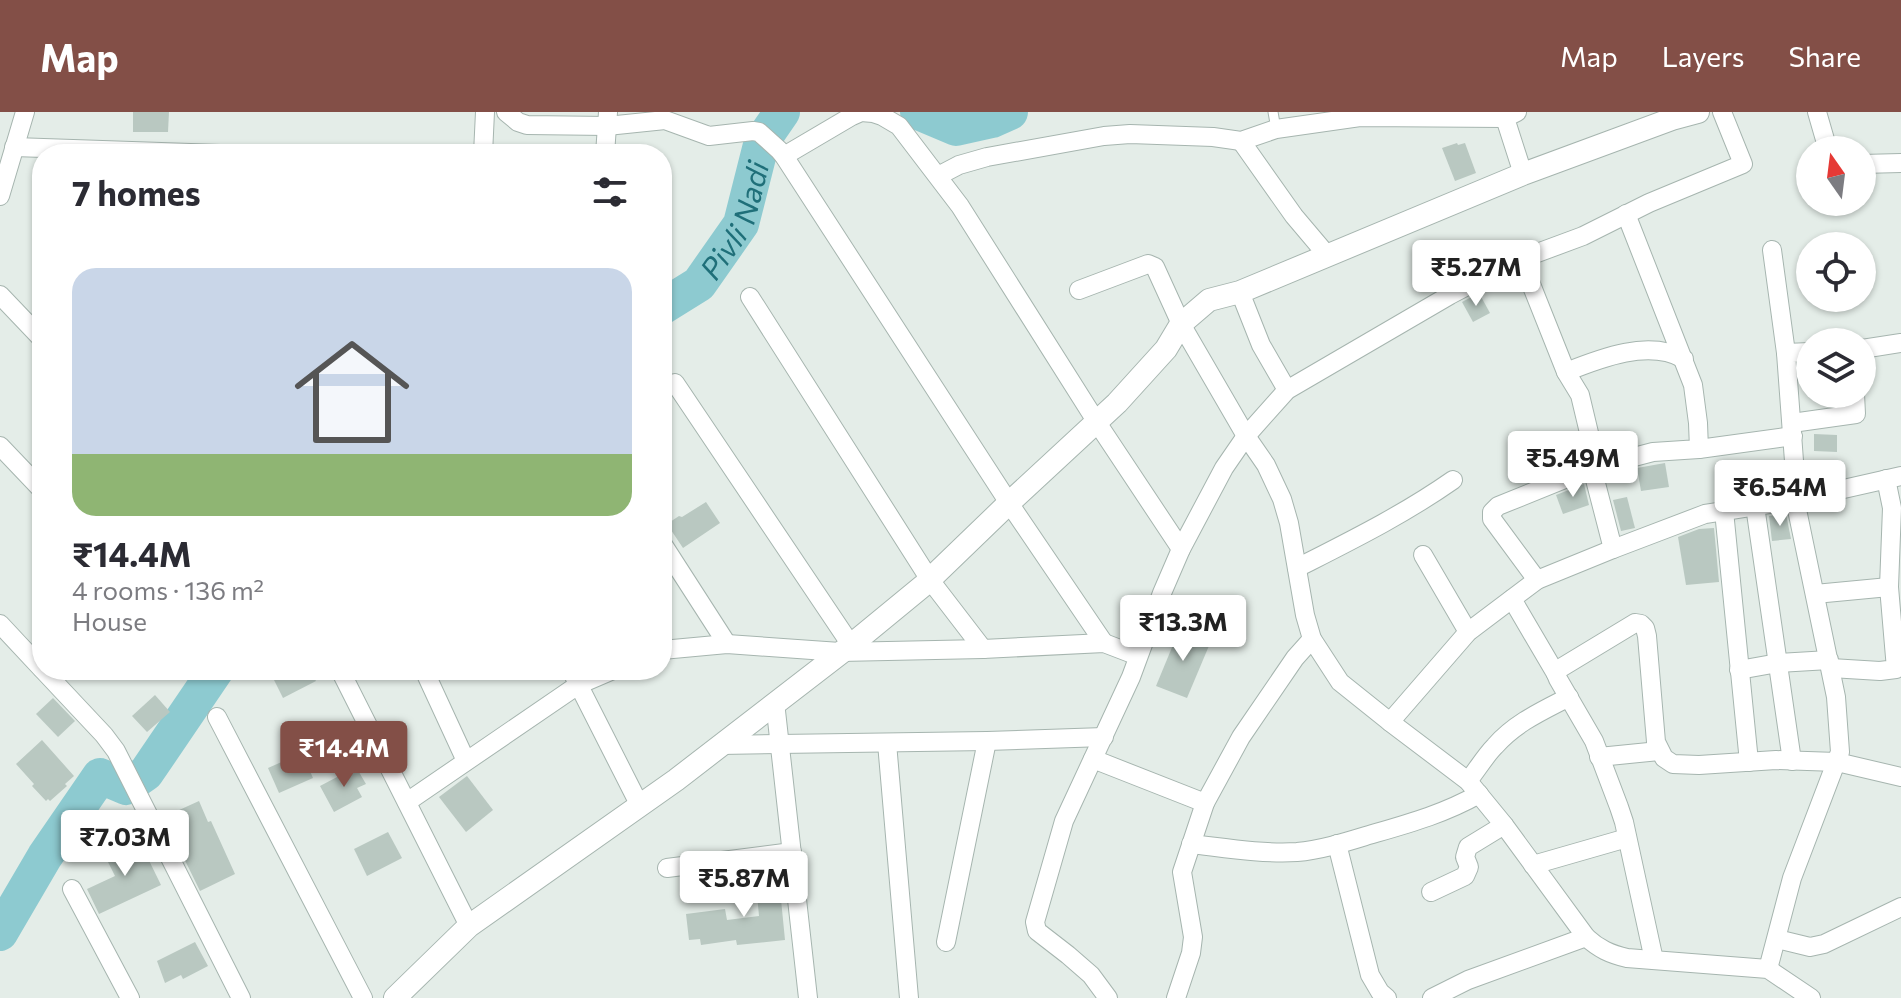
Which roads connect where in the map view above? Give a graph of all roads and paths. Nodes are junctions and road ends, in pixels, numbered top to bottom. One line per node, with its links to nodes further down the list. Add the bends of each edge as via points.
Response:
1 (25, 112): 15 (street)
2 (485, 112): 13 (street)
3 (506, 112): 8 (street, via 527,125)
4 (1698, 112): 20 (street)
5 (1722, 112): 23 (street, via 1743,164)
6 (1817, 112): 11 (street)
7 (1511, 115): 9 (street); 20 (street)
8 (608, 119): 10 (street, via 665,120 709,136); 14 (street)
9 (1274, 120): 12 (street)
10 (757, 126): 17 (street)
11 (1824, 136)
12 (1241, 141): 21 (street, via 1104,136 987,157); 25 (street)
13 (483, 144)
14 (606, 144)
15 (14, 147): 16 (street); 22 (street)
16 (32, 148)
17 (782, 153): 21 (street, via 861,112 873,113 899,126); 52 (street)
18 (1901, 163): 19 (street)
19 (1876, 164)
20 (1523, 174): 25 (street)
21 (938, 176): 42 (street)
22 (0, 196)
23 (1626, 214): 26 (street); 37 (street)
24 (1772, 250): 35 (street)
25 (1327, 255): 28 (street)
26 (1521, 259): 38 (street); 40 (street)
27 (1079, 290): 31 (street, via 1152,265)
28 (1240, 292): 31 (street, via 1209,300); 40 (street)
29 (0, 295): 32 (street)
30 (750, 297): 60 (street)
31 (1181, 324): 42 (street, via 1166,349); 44 (street)
32 (32, 329)
33 (1901, 343): 34 (street)
34 (1876, 347)
35 (1786, 353): 36 (street); 43 (street)
36 (1796, 353)
37 (1684, 359): 38 (street, via 1663,350 1645,351 1598,359); 46 (street, via 1693,385)
38 (1566, 372): 47 (street, via 1580,395)
39 (675, 383): 71 (street)
40 (1287, 390): 44 (street)
41 (1856, 408): 43 (street, via 1856,414)
42 (1096, 421): 52 (street); 55 (street)
43 (1792, 429): 46 (street); 51 (street)
44 (1246, 436): 55 (street); 59 (street, via 1282,499)
45 (0, 446): 49 (street)
46 (1699, 449): 47 (street, via 1653,452)
47 (1592, 468): 56 (street); 61 (street, via 1492,512)
48 (1893, 478): 51 (street); 62 (street)
49 (32, 480)
50 (1453, 480): 59 (street)
51 (1795, 500): 53 (street); 63 (street)
52 (1009, 503): 60 (street); 68 (street)
53 (1755, 506): 54 (street); 75 (street)
54 (1724, 511): 56 (street); 78 (street)
55 (1181, 549): 74 (street)
56 (1613, 549): 61 (street)
57 (1423, 555): 66 (street)
58 (672, 559): 69 (street)
59 (1297, 568): 67 (street)
60 (930, 580): 71 (street); 72 (street)
61 (1537, 580): 64 (street)
62 (1889, 587): 63 (street); 77 (street)
63 (1815, 594): 76 (street)
64 (1512, 599): 66 (street); 79 (street)
65 (0, 624): 73 (street)
66 (1468, 632): 88 (street)
67 (1312, 639): 88 (street, via 1340,682); 104 (street, via 1241,737)
68 (1104, 643): 72 (street); 74 (street)
69 (727, 644): 70 (street); 71 (street)
70 (672, 647)
71 (845, 648): 72 (street); 86 (street)
72 (983, 649)
73 (32, 656)
74 (1138, 656): 89 (street)
75 (1778, 663): 76 (street); 78 (street); 98 (street)
76 (1830, 664): 77 (street); 100 (street)
77 (1898, 669)
78 (1739, 670): 99 (street)
79 (1556, 674): 85 (street); 94 (street, via 1641,624 1647,636)
80 (54, 680): 123 (street, via 116,751)
81 (345, 680): 103 (street)
82 (429, 680): 97 (street)
83 (570, 680): 97 (street)
84 (576, 680): 105 (street)
85 (1569, 697): 95 (street); 102 (street, via 1511,730 1493,747)
86 (775, 702): 92 (street); 93 (street)
87 (217, 717): 124 (street)
88 (1390, 722): 102 (street)
89 (1104, 737): 90 (street); 96 (street)
90 (987, 741): 91 (street); 119 (street)
91 (887, 743): 92 (street); 127 (street)
92 (781, 744): 93 (street); 110 (street)
93 (720, 745): 105 (street)
94 (1659, 751): 95 (street); 99 (street, via 1673,764)
95 (1599, 757): 107 (street)
96 (1093, 759): 104 (street); 128 (street, via 1064,821 1035,922 1037,931 1091,975)
97 (466, 761): 103 (street)
98 (1792, 761): 99 (street); 100 (street)
99 (1749, 762)
100 (1837, 762): 101 (street); 118 (street, via 1792,878)
101 (1901, 777)
102 (1474, 788): 106 (street); 109 (street, via 1456,807)
103 (407, 802): 116 (street)
104 (1205, 803): 108 (street)
105 (640, 806): 116 (street)
106 (1504, 825): 111 (street); 114 (street, via 1468,847 1465,876)
107 (1627, 838): 111 (street); 120 (street)
108 (1191, 844): 109 (street, via 1269,852); 129 (street, via 1182,872 1193,937)
109 (1337, 844): 130 (street, via 1370,975)
110 (792, 852): 112 (street); 126 (street)
111 (1533, 865): 117 (street)
112 (667, 868)
113 (72, 889): 122 (street)
114 (1431, 892)
115 (1901, 907): 118 (street, via 1824,944 1810,947)
116 (469, 926): 125 (street)
117 (1586, 937): 120 (street, via 1609,954); 131 (street)
118 (1777, 939): 121 (street)
119 (946, 942)
120 (1654, 960): 121 (street)
121 (1768, 969): 132 (street)
122 (130, 998)
123 (241, 998)
124 (363, 998)
125 (395, 998)
126 (808, 998)
127 (909, 998)
128 (1108, 998)
129 (1176, 998)
130 (1387, 998)
131 (1432, 998)
132 (1811, 998)

